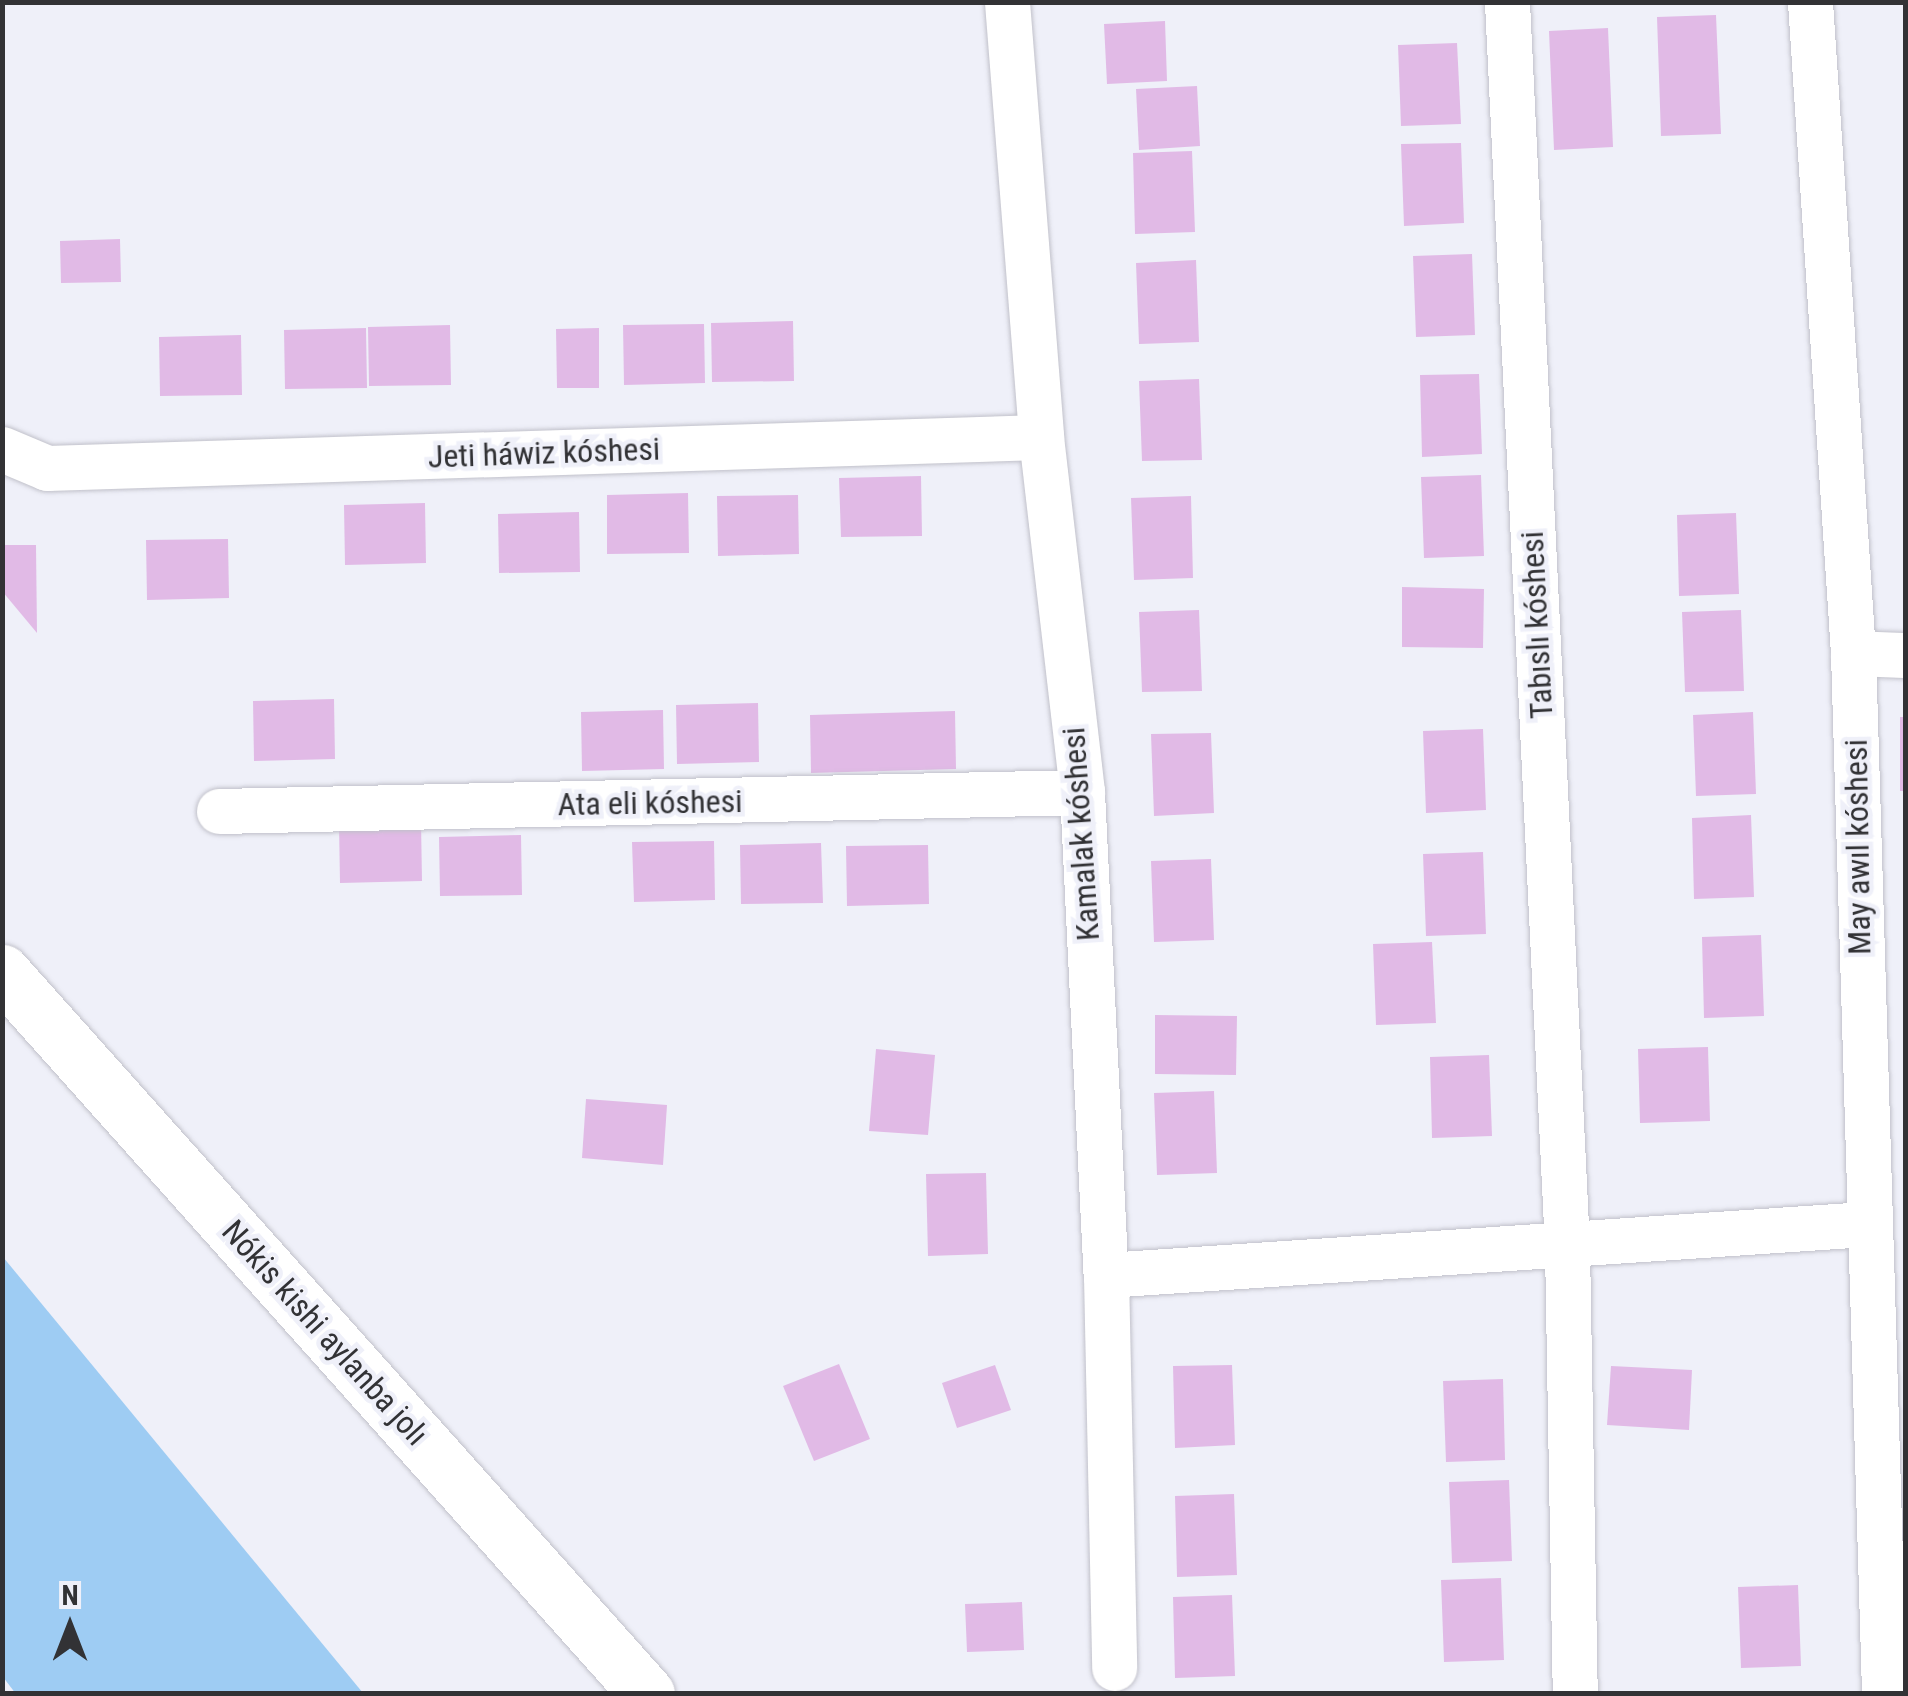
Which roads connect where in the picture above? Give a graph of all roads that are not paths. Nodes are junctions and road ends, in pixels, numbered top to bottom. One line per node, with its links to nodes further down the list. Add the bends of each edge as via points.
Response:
1 (1008, 2): 4 (street, Kamalak kóshesi)
2 (1507, 2): 12 (street, Tabıslı kóshesi)
3 (1810, 2): 6 (street, May awıl kóshesi)
4 (1041, 436): 5 (street, Jeti háwiz kóshesi, via 46,468); 8 (street, Kamalak kóshesi)
5 (2, 450)
6 (1853, 653): 7 (street); 11 (street, May awıl kóshesi)
7 (1906, 654)
8 (1082, 792): 9 (street, Ata eli kóshesi); 13 (street, Kamalak kóshesi)
9 (219, 811)
10 (2, 972): 16 (main road, Nókis kishi aylanba jolı)
11 (1866, 1224): 12 (street); 14 (street, May awıl kóshesi)
12 (1567, 1248): 13 (street); 17 (street, Tabıslı kóshesi)
13 (1106, 1275): 15 (street, Kamalak kóshesi)
14 (1887, 1304): 18 (street, May awıl kóshesi)
15 (1114, 1668)
16 (648, 1694)
17 (1575, 1694)
18 (1884, 1694)

